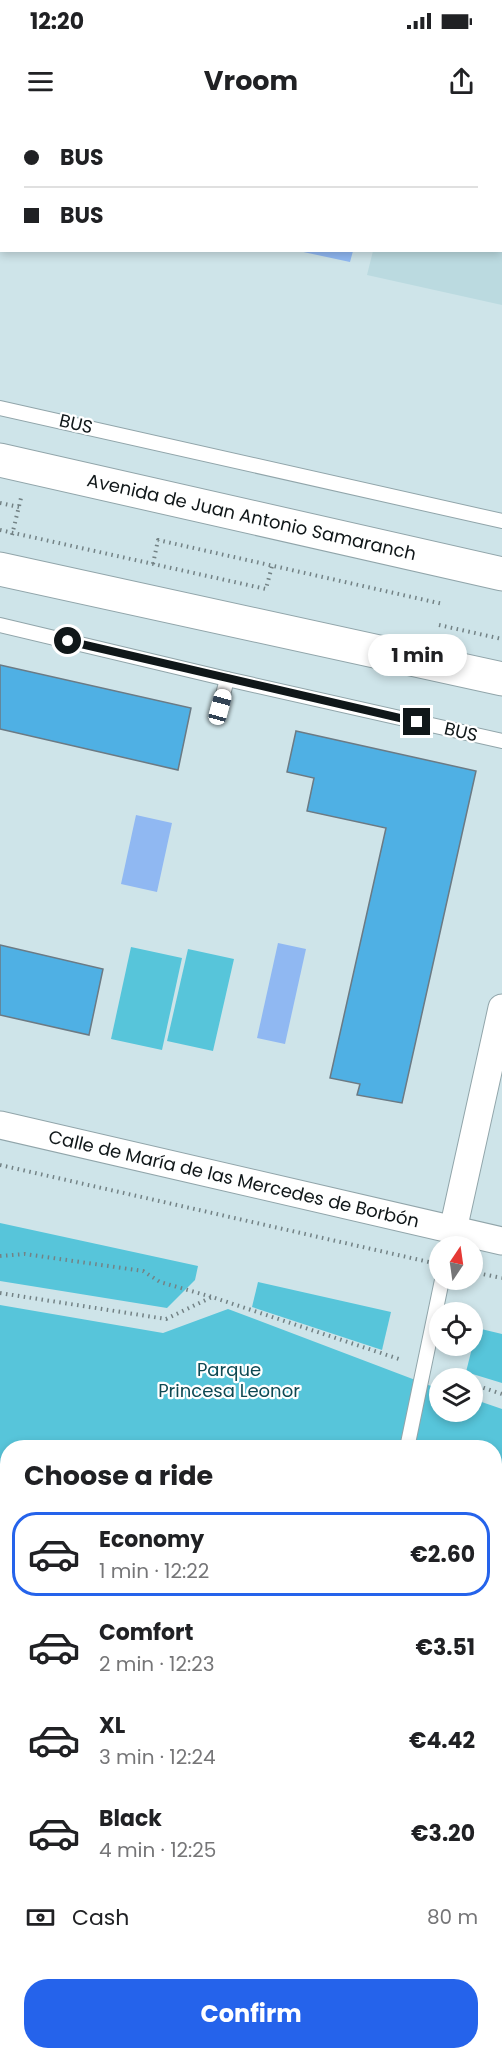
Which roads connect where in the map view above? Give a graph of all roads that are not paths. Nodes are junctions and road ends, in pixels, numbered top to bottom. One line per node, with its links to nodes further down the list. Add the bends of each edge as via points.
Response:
1 (0, 408): 3 (lane, BUS)
2 (0, 460): 5 (street, Avenida de Juan Antonio Samaranch)
3 (502, 520)
4 (5, 554): 8 (street)
5 (502, 574)
6 (0, 625): 7 (lane, BUS)
7 (227, 679): 9 (lane); 10 (lane, BUS)
8 (502, 679)
9 (218, 714)
10 (502, 741)
11 (502, 1008): 14 (street)
12 (0, 1125): 13 (street, Calle de María de las Mercedes de Borbón)
13 (443, 1236)
14 (451, 1236)
15 (483, 1239): 16 (street, Calle de María de las Mercedes de Borbón)
16 (502, 1240)
17 (440, 1290): 18 (lane)
18 (409, 1440)

